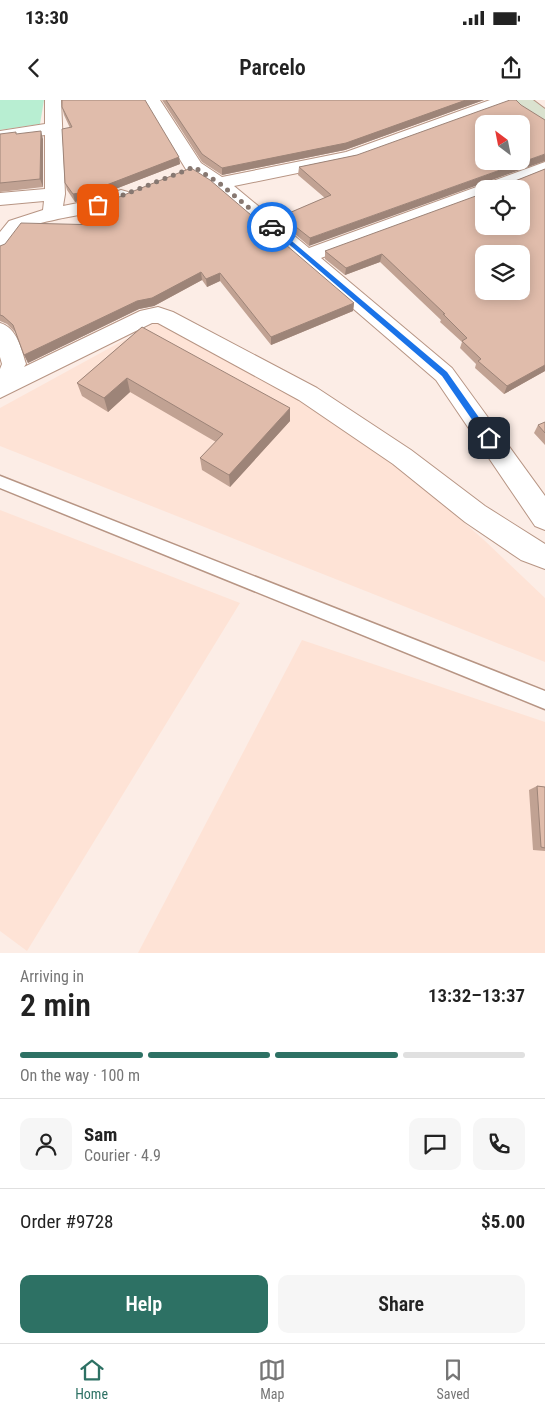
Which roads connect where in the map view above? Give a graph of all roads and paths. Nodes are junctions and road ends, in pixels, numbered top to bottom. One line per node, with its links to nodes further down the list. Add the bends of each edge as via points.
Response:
1 (52, 100): 6 (street)
2 (152, 100): 10 (street, via 185,170)
3 (523, 100): 5 (street)
4 (493, 102): 10 (street, via 350,157)
5 (545, 118)
6 (54, 128): 7 (street); 12 (street)
7 (0, 136)
8 (545, 168): 9 (street)
9 (513, 180)
10 (219, 183): 17 (street)
11 (141, 188): 15 (street, via 98,205)
12 (55, 194): 14 (street); 15 (street)
13 (475, 194): 17 (street)
14 (0, 199)
15 (52, 214): 16 (street, via 16,226)
16 (0, 246)
17 (307, 256): 21 (street, via 444,374)
18 (0, 331): 19 (street, via 14,364)
19 (1, 388): 22 (street, via 148,316 166,317 308,394 402,457 475,514)
20 (0, 482): 23 (lane)
21 (545, 518)
22 (545, 557)
23 (545, 700)

